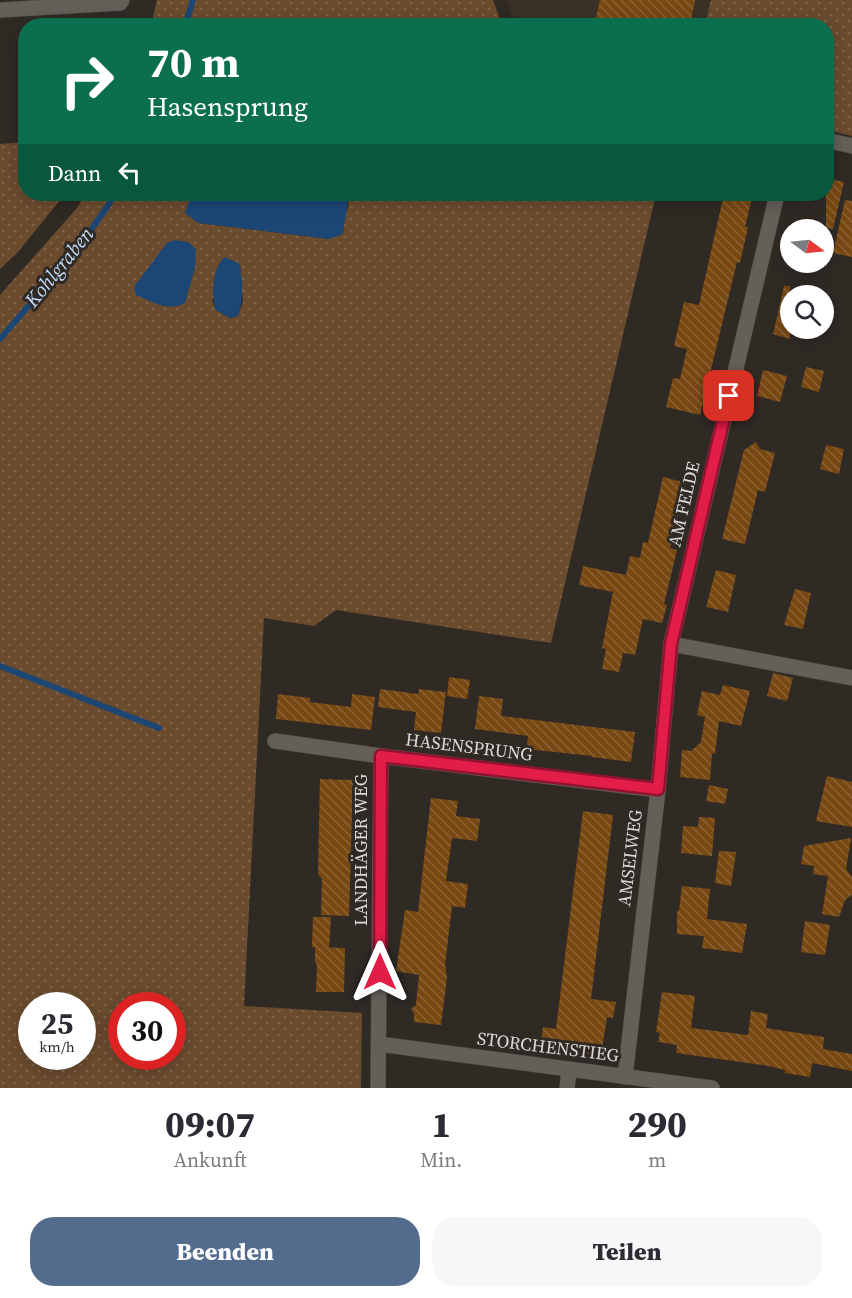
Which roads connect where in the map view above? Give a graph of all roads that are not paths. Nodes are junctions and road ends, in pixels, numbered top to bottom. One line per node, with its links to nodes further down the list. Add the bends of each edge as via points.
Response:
1 (123, 0): 2 (street)
2 (0, 10)
3 (834, 142): 4 (street)
4 (852, 146)
5 (775, 201): 6 (street, AM FELDE)
6 (671, 644): 7 (street); 10 (street, AMSELWEG)
7 (852, 678)
8 (275, 741): 9 (street, HASENSPRUNG)
9 (381, 756): 10 (street, HASENSPRUNG); 11 (street, LANDHÄGER WEG)
10 (658, 789): 13 (street, AMSELWEG)
11 (380, 1044): 12 (street, STORCHENSTIEG); 14 (street, LANDHÄGER WEG)
12 (568, 1070): 13 (street, STORCHENSTIEG); 15 (street)
13 (625, 1077): 16 (street, STORCHENSTIEG)
14 (378, 1088)
15 (567, 1088)
16 (712, 1088)

